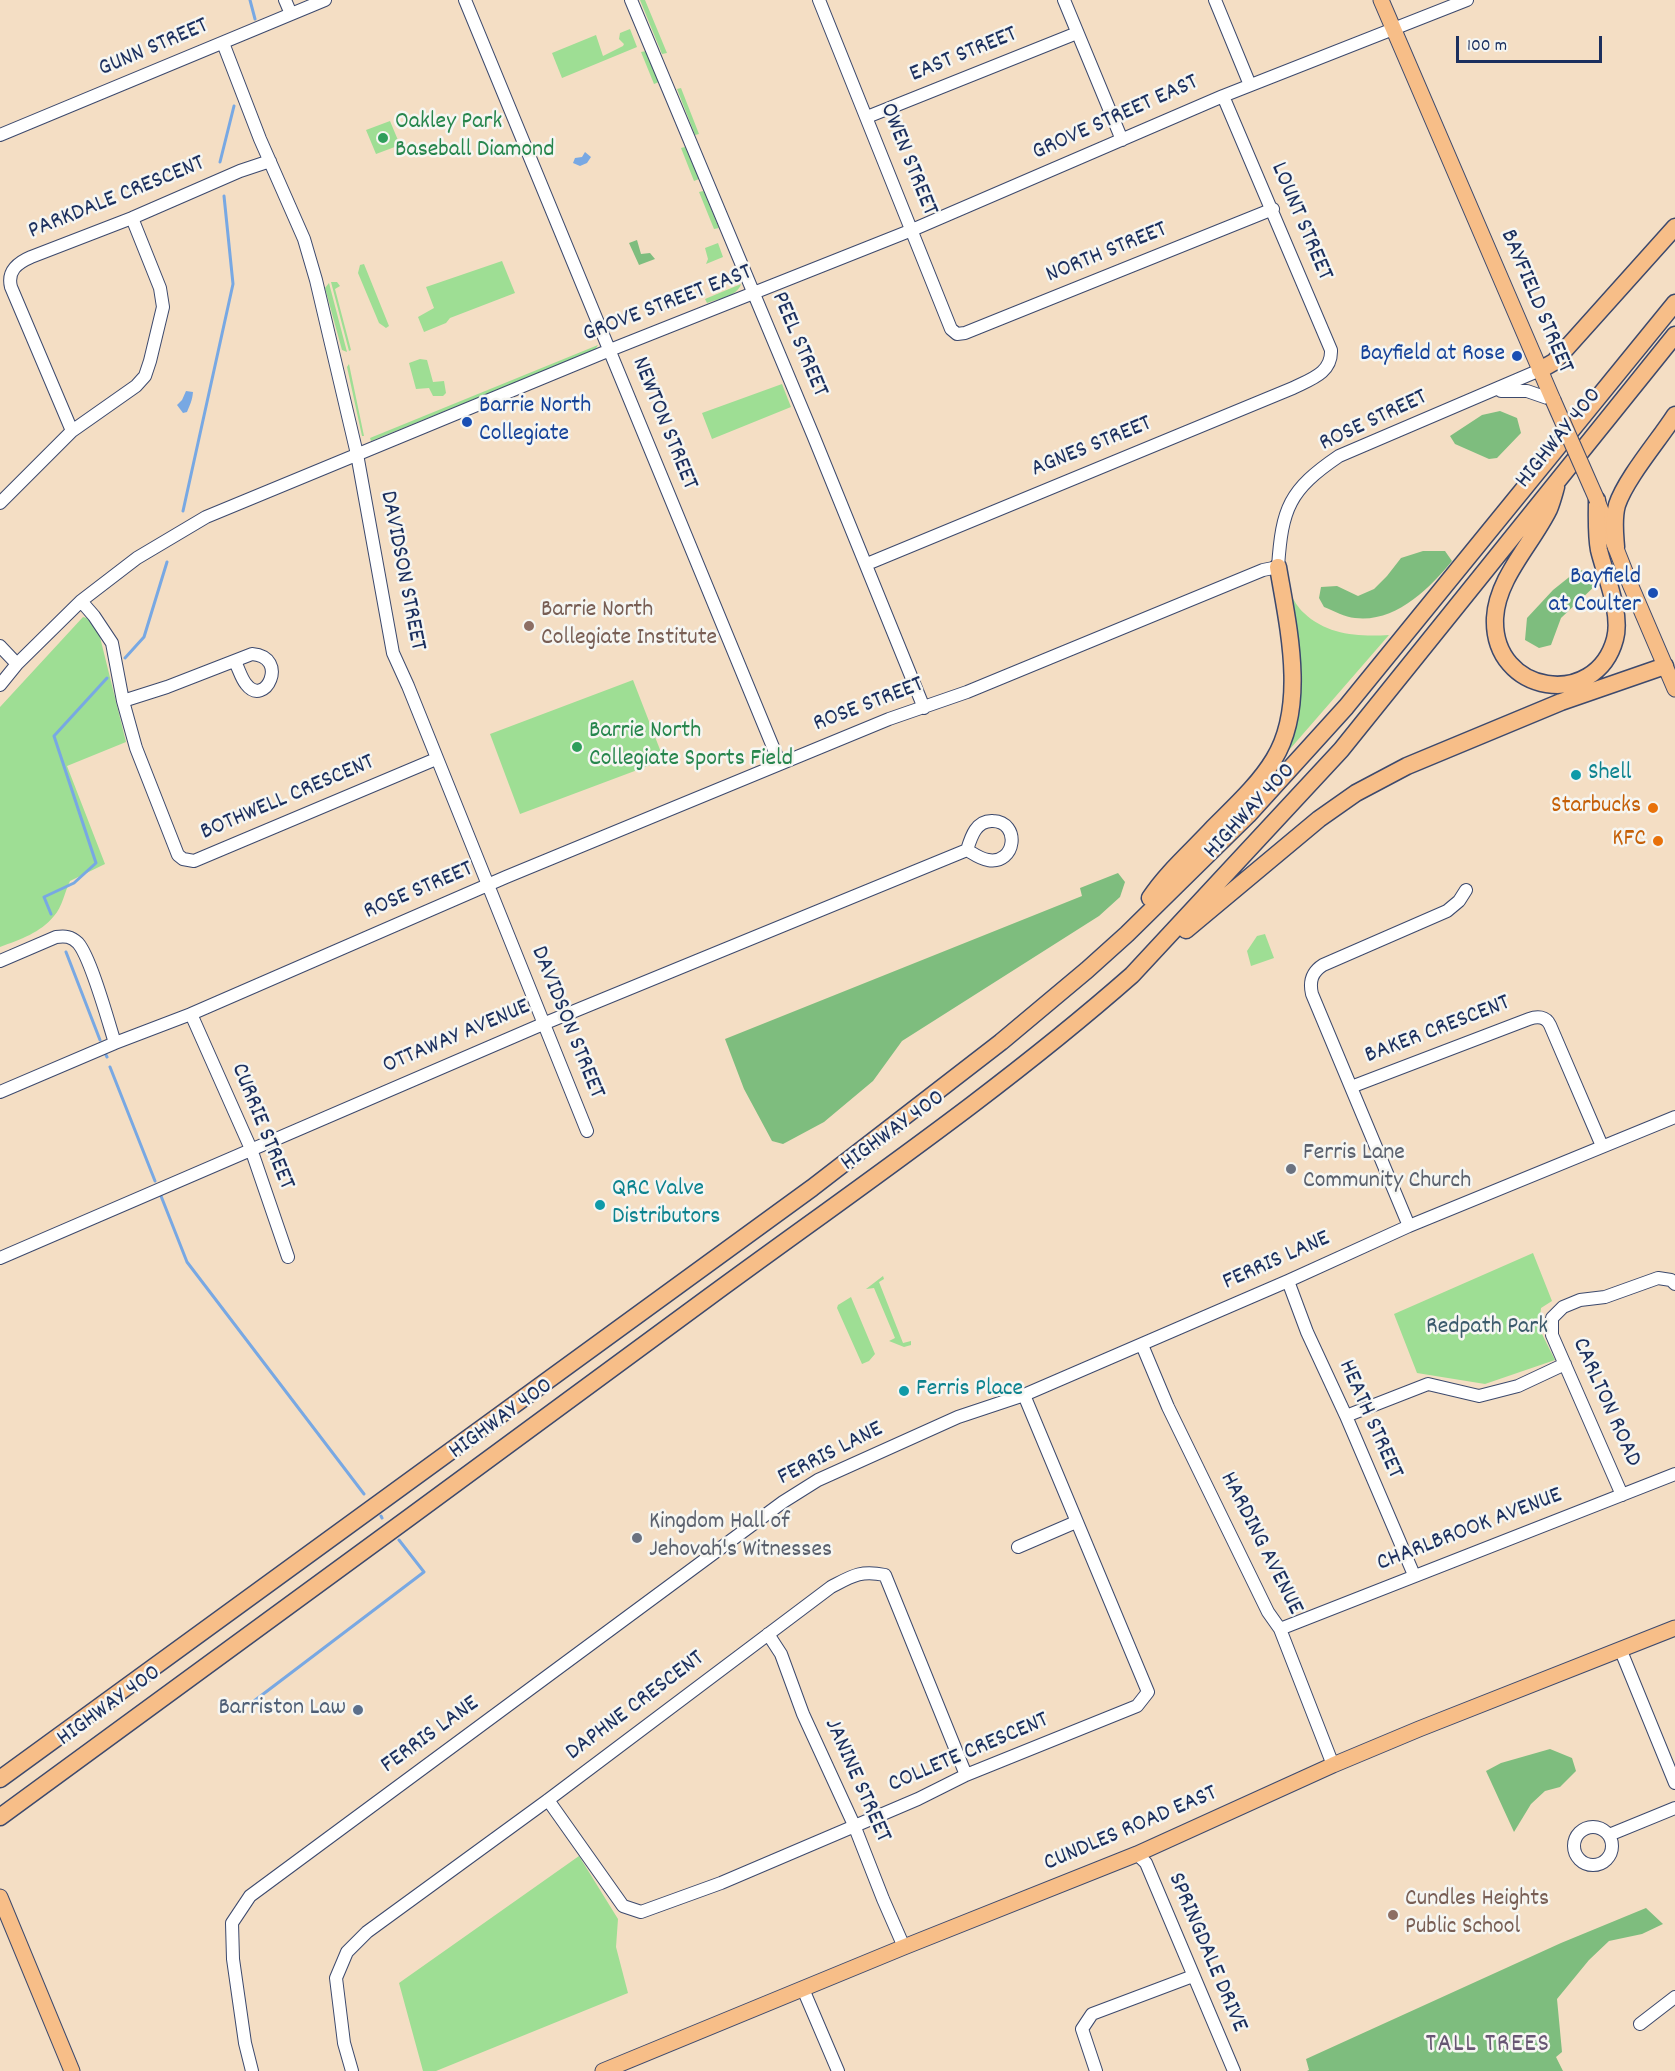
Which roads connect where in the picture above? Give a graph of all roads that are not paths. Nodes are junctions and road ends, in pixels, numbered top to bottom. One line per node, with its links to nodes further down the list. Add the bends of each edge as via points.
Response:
1 (285, 0): 10 (street)
2 (325, 0): 10 (street, GUNN STREET)
3 (465, 0): 28 (street, NEWTON STREET)
4 (631, 0): 24 (street, PEEL STREET)
5 (819, 0): 16 (street, OWEN STREET)
6 (1064, 0): 12 (street)
7 (1215, 0): 14 (street)
8 (1381, 0): 11 (main road, BAYFIELD STREET)
9 (1467, 0): 11 (street, GROVE STREET EAST)
10 (291, 14): 13 (street, GUNN STREET)
11 (1393, 30): 14 (street, GROVE STREET EAST); 30 (main road, BAYFIELD STREET)
12 (1077, 33): 16 (street, EAST STREET); 18 (street)
13 (223, 43): 17 (street, GUNN STREET); 19 (street, DAVIDSON STREET)
14 (1250, 86): 15 (street, GROVE STREET EAST)
15 (1223, 96): 18 (street, GROVE STREET EAST); 20 (street, LOUNT STREET)
16 (867, 117): 23 (street, OWEN STREET)
17 (0, 135)
18 (1122, 140): 23 (street, GROVE STREET EAST)
19 (270, 161): 21 (street, PARKDALE CRESCENT); 35 (street, DAVIDSON STREET, via 308,250)
20 (1273, 209): 26 (street, NORTH STREET); 29 (street, LOUNT STREET, via 1331,350)
21 (132, 218): 34 (street, via 162,296 161,318 150,361 139,384); 34 (street, PARKDALE CRESCENT, via 21,261 11,274 11,287)
22 (1675, 227): 30 (highway, via 1554,362)
23 (912, 230): 24 (street, GROVE STREET EAST); 26 (street, OWEN STREET, via 951,329)
24 (754, 293): 28 (street, GROVE STREET EAST); 40 (street, PEEL STREET)
25 (1675, 303): 56 (highway, HIGHWAY 400, via 1346,707 1248,815)
26 (957, 334)
27 (1675, 335): 36 (highway, HIGHWAY 400)
28 (610, 350): 35 (street, GROVE STREET EAST); 52 (street, NEWTON STREET)
29 (1329, 365): 40 (street, AGNES STREET, via 1293,388)
30 (1540, 370): 31 (street, ROSE STREET); 32 (main road, BAYFIELD STREET)
31 (1494, 391): 32 (street, ROSE STREET, via 1527,391); 41 (street, ROSE STREET, via 1339,456 1314,474 1288,507)
32 (1553, 400): 37 (main road, BAYFIELD STREET, bridge)
33 (1675, 415): 39 (highway, via 1623,492 1614,524)
34 (72, 431): 38 (street)
35 (357, 454): 42 (street, GROVE STREET EAST, via 206,517 137,558); 51 (street, DAVIDSON STREET, via 393,654)
36 (1559, 478): 37 (highway, via 1550,507 1509,575 1495,617 1495,635 1509,663 1543,685 1580,680 1597,669 1616,637 1616,620 1599,547); 58 (highway, HIGHWAY 400, via 1341,750)
37 (1597, 500): 39 (main road, BAYFIELD STREET)
38 (0, 503)
39 (1616, 547): 46 (main road, BAYFIELD STREET)
40 (867, 564): 50 (street, PEEL STREET)
41 (1278, 567): 50 (street, ROSE STREET); 56 (highway, via 1292,681 1291,711 1281,746 1247,792 1155,891)
42 (81, 601): 45 (street, GROVE STREET EAST); 49 (street, BOTHWELL CRESCENT, via 112,643)
43 (0, 646): 45 (street)
44 (235, 662): 49 (street)
45 (17, 664): 47 (street, GROVE STREET EAST)
46 (1670, 664): 48 (main road, BAYFIELD STREET); 58 (highway, via 1561,702 1407,766 1356,792)
47 (0, 685)
48 (1675, 689)
49 (123, 701): 51 (street, BOTHWELL CRESCENT, via 136,748 183,860 194,861)
50 (924, 708): 52 (street, ROSE STREET)
51 (436, 759): 54 (street, DAVIDSON STREET)
52 (780, 764): 54 (street, ROSE STREET)
53 (967, 850): 60 (street, OTTAWAY AVENUE)
54 (488, 885): 59 (street, ROSE STREET); 60 (street, DAVIDSON STREET)
55 (1466, 890): 62 (street, via 1447,911 1323,965 1314,973 1312,993)
56 (1127, 934): 88 (highway, HIGHWAY 400, via 1001,1042 821,1181)
57 (0, 962): 61 (street, via 56,937 71,938 86,959)
58 (1132, 975): 92 (highway, HIGHWAY 400, via 957,1117)
59 (191, 1014): 61 (street, ROSE STREET); 67 (street, CURRIE STREET)
60 (543, 1024): 65 (street, DAVIDSON STREET); 67 (street, OTTAWAY AVENUE)
61 (115, 1042): 63 (street, ROSE STREET)
62 (1351, 1087): 66 (street, BAKER CRESCENT, via 1529,1019 1545,1018); 68 (street)
63 (0, 1092)
64 (1675, 1117): 66 (street, FERRIS LANE)
65 (587, 1131)
66 (1602, 1146): 68 (street, FERRIS LANE)
67 (251, 1149): 69 (street, CURRIE STREET); 70 (street, OTTAWAY AVENUE)
68 (1409, 1226): 71 (street, FERRIS LANE)
69 (288, 1257)
70 (0, 1258)
71 (1288, 1281): 73 (street, FERRIS LANE); 76 (street, HEATH STREET)
72 (1675, 1284): 74 (street, CARLTON ROAD, via 1658,1278 1563,1307 1552,1318 1552,1335)
73 (1142, 1344): 75 (street, FERRIS LANE); 83 (street, HARDING AVENUE, via 1168,1407 1268,1612)
74 (1565, 1364): 76 (street, via 1518,1386 1479,1396 1428,1384); 78 (street, CARLTON ROAD)
75 (1024, 1395): 79 (street, COLLETE CRESCENT); 103 (street, FERRIS LANE, via 958,1417 818,1480 783,1502 250,1896 232,1923 233,1959)
76 (1346, 1416): 81 (street, HEATH STREET)
77 (1675, 1474): 78 (street, CHARLBROOK AVENUE)
78 (1622, 1495): 81 (street, CHARLBROOK AVENUE)
79 (1076, 1522): 80 (street); 87 (street, COLLETE CRESCENT, via 1148,1692 1137,1706)
80 (1018, 1547)
81 (1414, 1575): 83 (street, CHARLBROOK AVENUE)
82 (1675, 1628): 85 (main road, CUNDLES ROAD EAST)
83 (1280, 1629): 86 (street, HARDING AVENUE)
84 (768, 1634): 87 (street, DAPHNE CRESCENT, via 852,1576 869,1572 885,1575); 90 (street, DAPHNE CRESCENT); 93 (street, JANINE STREET, via 781,1654 802,1714)
85 (1621, 1651): 86 (main road, CUNDLES ROAD EAST); 89 (street)
86 (1333, 1765): 95 (main road, CUNDLES ROAD EAST)
87 (966, 1775): 93 (street, COLLETE CRESCENT)
88 (0, 1779)
89 (1675, 1783)
90 (548, 1800): 93 (street, COLLETE CRESCENT, via 623,1906 641,1912 721,1883); 104 (street, DAPHNE CRESCENT, via 367,1932 347,1952 336,1978 344,2043)
91 (1675, 1808): 94 (street)
92 (0, 1817)
93 (854, 1825): 97 (street, JANINE STREET)
94 (1609, 1835)
95 (1137, 1854): 97 (main road, CUNDLES ROAD EAST); 98 (street, SPRINGDALE DRIVE, via 1146,1863)
96 (0, 1897): 102 (main road)
97 (904, 1947): 99 (main road, CUNDLES ROAD EAST)
98 (1193, 1976): 107 (street, via 1092,2014 1082,2029); 108 (street, SPRINGDALE DRIVE)
99 (803, 1989): 105 (main road, CUNDLES ROAD EAST); 106 (street)
100 (1675, 1997): 101 (street)
101 (1640, 2024)
102 (72, 2071)
103 (252, 2071)
104 (352, 2071)
105 (603, 2071)
106 (838, 2071)
107 (1096, 2071)
108 (1234, 2071)

